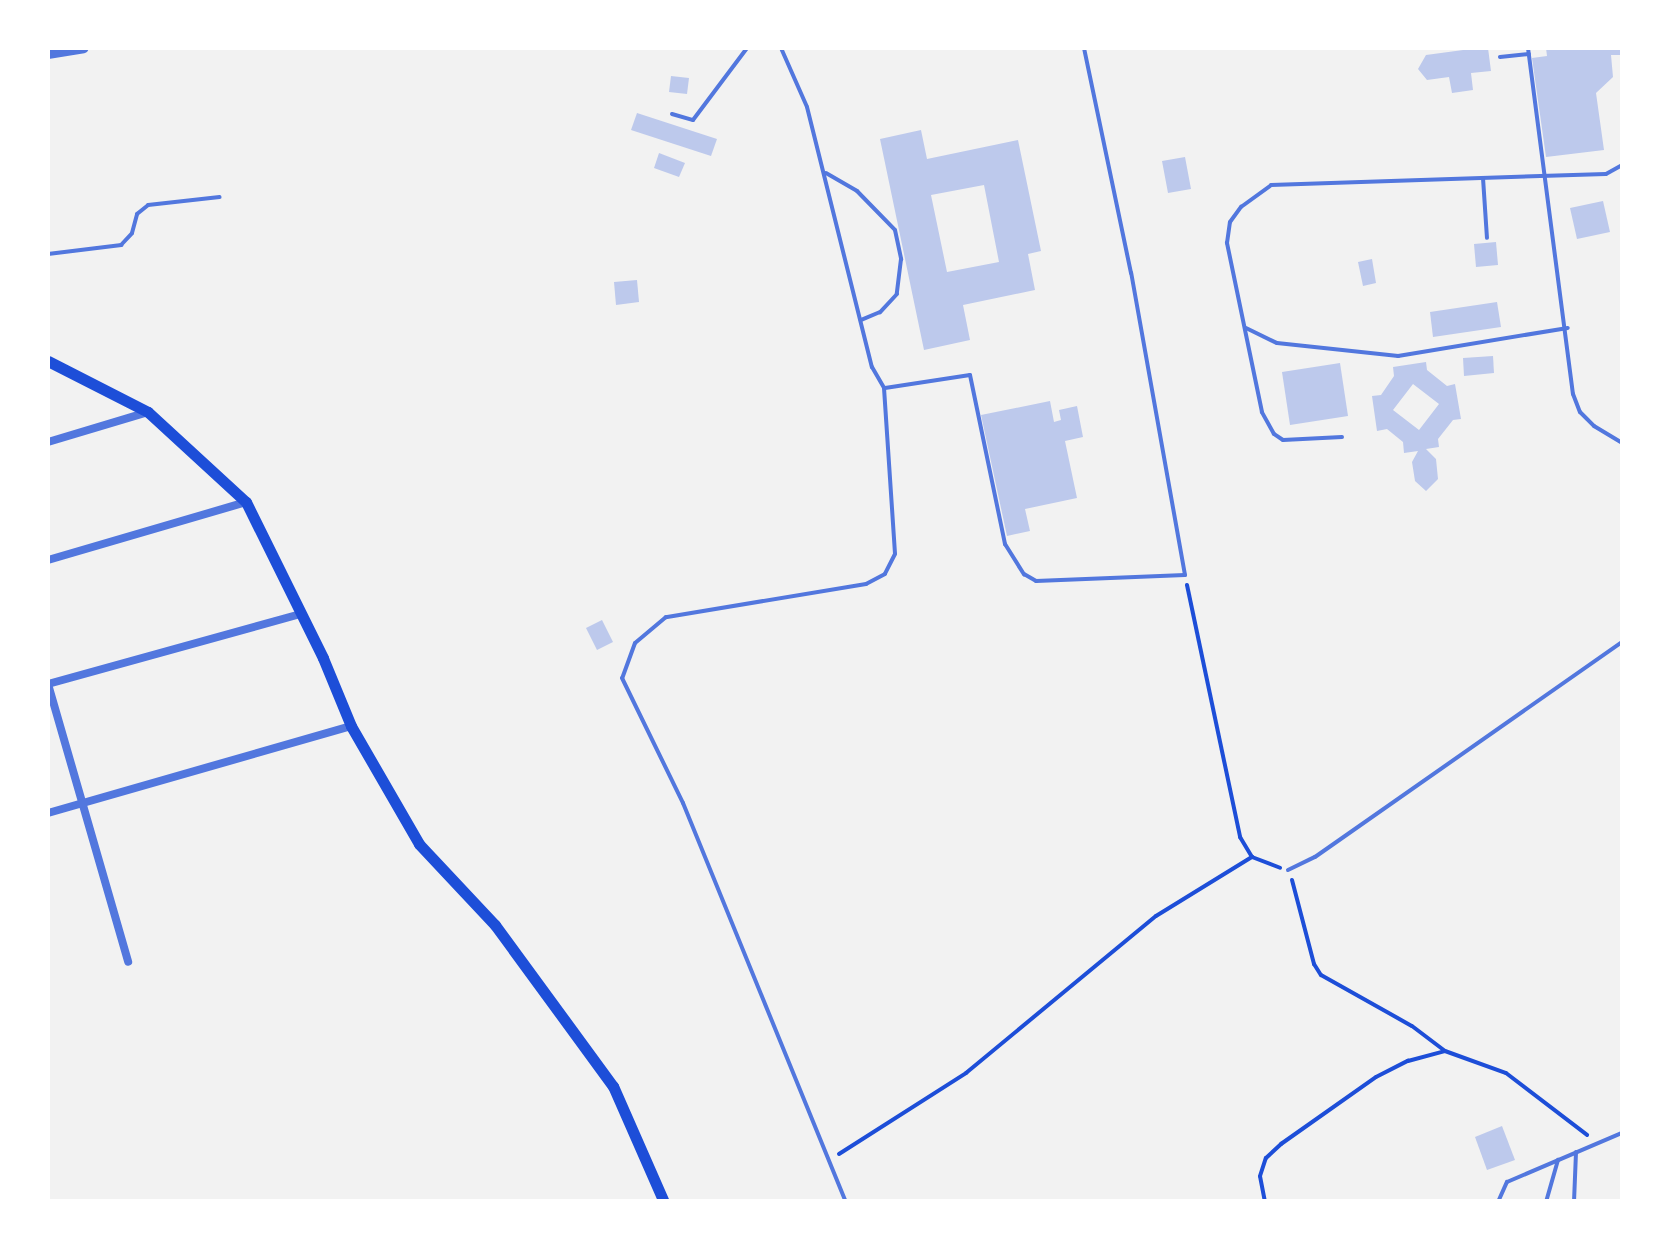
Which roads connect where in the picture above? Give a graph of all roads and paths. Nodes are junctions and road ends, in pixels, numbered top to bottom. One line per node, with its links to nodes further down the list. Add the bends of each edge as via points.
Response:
1 (84, 48): 6 (street)
2 (747, 48): 10 (lane, via 693,120)
3 (782, 48): 12 (lane)
4 (1084, 48): 29 (lane)
5 (1529, 51): 7 (lane); 14 (lane)
6 (48, 54)
7 (1500, 57)
8 (1622, 68): 9 (lane)
9 (1622, 79)
10 (672, 114)
11 (1622, 165): 14 (lane, via 1606,174)
12 (826, 172): 18 (lane); 18 (lane, via 857,191 895,230 901,258 896,294 880,312)
13 (1483, 176): 14 (lane); 16 (lane); 19 (lane, via 1271,185 1254,194 1230,222 1228,243)
14 (1542, 176): 20 (lane)
15 (220, 196): 17 (lane, via 148,205 121,245)
16 (1487, 238)
17 (48, 254)
18 (860, 320): 22 (lane)
19 (1246, 328): 20 (lane, via 1277,343 1398,356); 24 (lane, via 1262,412 1274,434 1284,440)
20 (1568, 328): 26 (lane, via 1580,412)
21 (48, 360): 23 (main road)
22 (884, 388): 29 (lane, via 970,374 1005,544 1036,582); 43 (lane, via 895,554 884,574 866,584 666,617 635,643 622,678 683,803)
23 (148, 412): 25 (street); 27 (main road)
24 (1342, 436)
25 (48, 442)
26 (1622, 443)
27 (246, 502): 28 (street); 30 (main road)
28 (48, 560)
29 (1185, 574): 36 (path, via 1240,837)
30 (300, 614): 32 (street); 33 (main road)
31 (1622, 642): 37 (lane)
32 (48, 684): 34 (street)
33 (350, 726): 34 (street); 45 (main road, via 420,844 495,925 613,1086)
34 (81, 802): 35 (street); 38 (street)
35 (48, 813)
36 (1252, 856): 37 (path); 43 (path, via 1156,916 966,1073)
37 (1288, 870): 39 (path, via 1321,975)
38 (128, 962)
39 (1445, 1051): 41 (path, via 1506,1073); 47 (path, via 1376,1078 1281,1144 1260,1176)
40 (1622, 1132): 41 (lane)
41 (1600, 1142): 42 (lane)
42 (1576, 1152): 44 (lane); 50 (lane)
43 (829, 1160): 46 (lane)
44 (1558, 1160): 48 (lane, via 1508,1182); 49 (lane)
45 (664, 1202)
46 (846, 1202)
47 (1266, 1202)
48 (1498, 1202)
49 (1546, 1202)
50 (1574, 1202)

